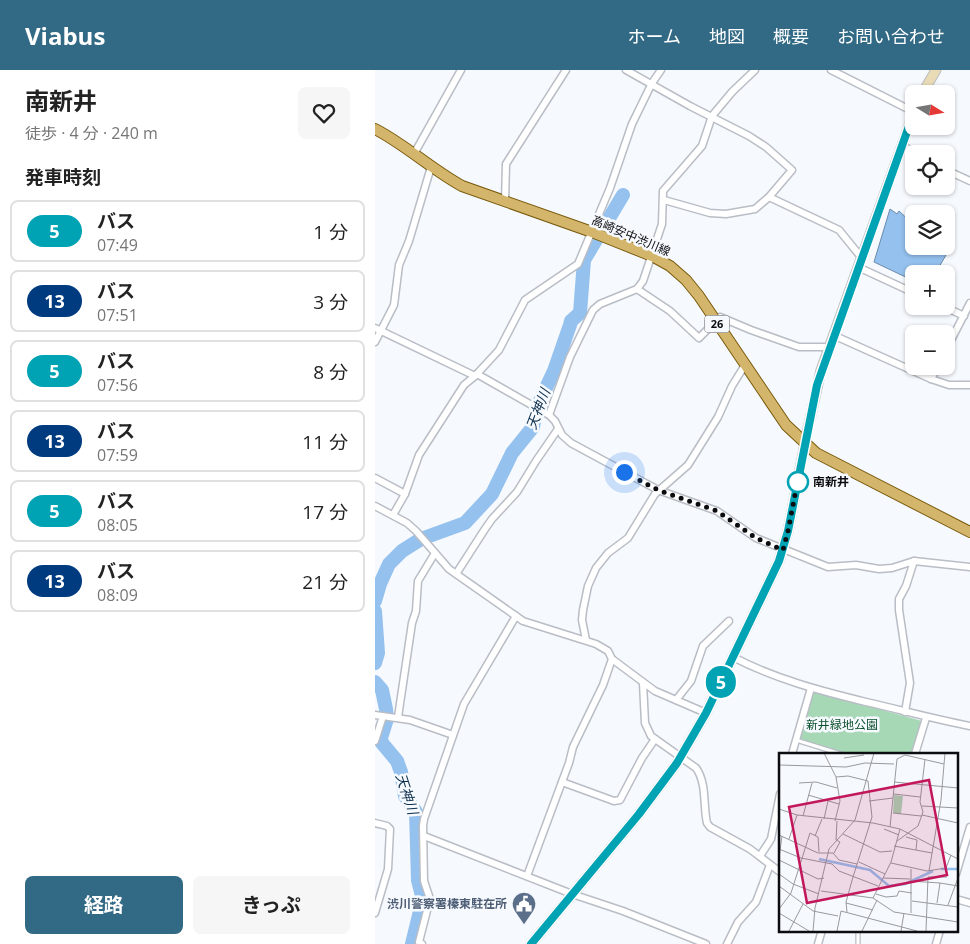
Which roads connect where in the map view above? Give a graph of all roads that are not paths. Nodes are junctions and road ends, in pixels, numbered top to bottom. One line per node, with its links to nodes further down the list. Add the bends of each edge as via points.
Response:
1 (461, 70): 16 (street)
2 (566, 70): 22 (street, via 506,164)
3 (627, 70): 8 (street)
4 (661, 70): 8 (street)
5 (755, 70): 11 (street)
6 (831, 70): 10 (street)
7 (936, 70): 9 (main road)
8 (652, 83): 11 (street); 23 (street, via 632,124)
9 (927, 85)
10 (905, 107)
11 (712, 116): 20 (street, via 766,147 792,170); 21 (street, via 703,146 663,192)
12 (375, 129): 16 (main road, 高崎安中渋川線 / 26)
13 (906, 135): 14 (main road)
14 (902, 145): 15 (street); 25 (main road)
15 (905, 147)
16 (414, 154): 17 (main road, 高崎安中渋川線 / 26)
17 (431, 167): 22 (main road, 高崎安中渋川線 / 26, via 462,186); 33 (street, via 399,266 394,305)
18 (955, 174): 19 (street)
19 (970, 181)
20 (769, 197): 21 (street, via 755,209 726,214 710,213); 25 (street, via 839,230)
21 (664, 200): 24 (street, via 662,224)
22 (505, 202): 23 (main road, 高崎安中渋川線 / 26)
23 (597, 234): 24 (main road, 高崎安中渋川線 / 26); 39 (street, via 578,264 525,300 499,350)
24 (652, 256): 27 (street); 32 (main road, 高崎安中渋川線 / 26, via 686,280)
25 (861, 257): 26 (main road)
26 (857, 267): 28 (street); 35 (main road)
27 (637, 288): 32 (street, via 670,311 699,338); 43 (street, via 593,310 570,358)
28 (905, 289)
29 (970, 303): 31 (street)
30 (955, 312): 31 (street)
31 (963, 316): 34 (street)
32 (715, 321): 37 (street, via 720,317 799,347); 38 (main road, 高崎安中渋川線 / 26)
33 (378, 329): 36 (street); 39 (street)
34 (955, 332)
35 (833, 335): 37 (main road); 41 (street)
36 (375, 342)
37 (830, 346): 45 (main road, via 817,385)
38 (745, 365): 45 (main road, 高崎安中渋川線 / 26, via 786,425); 47 (street, via 694,457)
39 (476, 375): 43 (street); 48 (street, via 459,391 419,455)
40 (933, 375): 41 (street)
41 (931, 379): 42 (street, via 949,385)
42 (970, 385)
43 (549, 415): 44 (street)
44 (558, 429): 47 (street, via 571,443); 56 (street, via 517,492 485,529)
45 (805, 444): 51 (main road, 高崎安中渋川線 / 26, via 816,453); 52 (main road)
46 (375, 478): 48 (street)
47 (658, 490): 52 (street, via 717,511 756,538); 59 (street, via 628,538 595,568 583,610)
48 (405, 494): 50 (street)
49 (375, 506): 50 (street)
50 (393, 515): 53 (street, via 416,531)
51 (970, 532)
52 (783, 550): 54 (street, via 828,567 856,565 879,569); 60 (main road)
53 (435, 552): 56 (street); 69 (street, via 418,581)
54 (914, 561): 55 (street); 65 (street, via 899,599 910,683)
55 (970, 567)
56 (457, 574): 57 (street)
57 (515, 616): 59 (street); 72 (street, via 464,704)
58 (729, 621): 64 (street, via 703,646 691,681)
59 (587, 640): 61 (street, via 608,651)
60 (733, 657): 63 (street, via 757,670); 66 (main road)
61 (612, 660): 62 (street); 80 (street, via 573,747)
62 (643, 683): 64 (street); 73 (street, via 645,723)
63 (811, 688): 65 (street); 74 (street)
64 (677, 700): 66 (street)
65 (905, 712): 70 (street)
66 (706, 713): 79 (main road)
67 (375, 715): 68 (street)
68 (383, 716): 69 (street); 75 (street)
69 (398, 717): 72 (street)
70 (926, 718): 71 (street); 78 (street)
71 (970, 726)
72 (453, 736): 84 (street, via 424,818)
73 (655, 739): 79 (street); 80 (street, via 620,800 614,801)
74 (796, 740): 76 (street); 77 (lane)
75 (375, 741)
76 (792, 753)
77 (838, 753)
78 (915, 753)
79 (680, 758): 85 (street, via 700,773 705,816 710,827); 90 (main road, via 639,814)
80 (563, 782): 89 (street)
81 (779, 799): 85 (street, via 771,839)
82 (375, 823): 93 (street, via 390,829 388,869)
83 (970, 827): 88 (street)
84 (424, 836): 89 (street); 95 (street, via 424,882 429,896 419,942)
85 (760, 856): 86 (street)
86 (770, 865): 87 (street); 98 (street, via 756,902 738,922)
87 (779, 871)
88 (957, 871)
89 (527, 876): 90 (street)
90 (572, 894): 96 (main road); 97 (street)
91 (957, 899): 92 (street)
92 (970, 903)
93 (375, 913)
94 (821, 932): 99 (street)
95 (422, 944)
96 (531, 944)
97 (706, 944)
98 (727, 944)
99 (817, 944)

